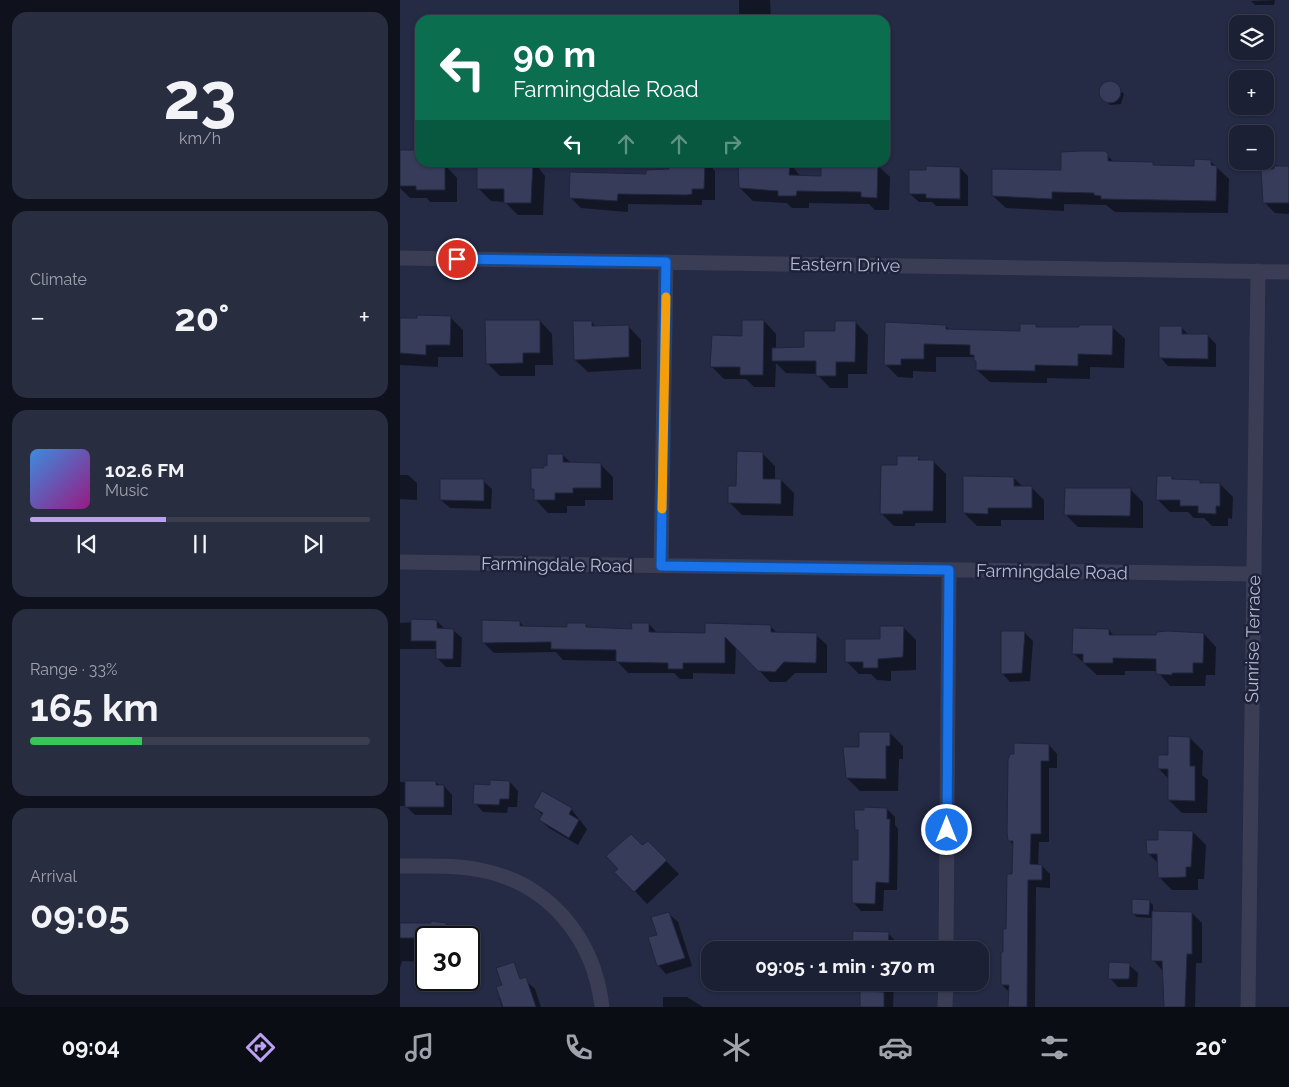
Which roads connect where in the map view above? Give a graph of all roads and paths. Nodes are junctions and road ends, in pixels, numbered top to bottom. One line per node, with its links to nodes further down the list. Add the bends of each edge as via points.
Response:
1 (400, 258): 2 (street, Eastern Drive)
2 (666, 262): 3 (street, Eastern Drive); 6 (street)
3 (1258, 271): 4 (street, Eastern Drive); 8 (street, Sunrise Terrace)
4 (1289, 272)
5 (400, 562): 6 (street, Farmingdale Road)
6 (661, 566): 7 (street, Farmingdale Road)
7 (949, 570): 8 (street, Farmingdale Road); 10 (street)
8 (1254, 574): 14 (street, Sunrise Terrace)
9 (400, 866): 12 (street, via 478,869 508,879 541,896 564,916 581,940 598,980)
10 (946, 941)
11 (946, 991): 13 (street)
12 (602, 1007)
13 (945, 1007)
14 (1248, 1007)

